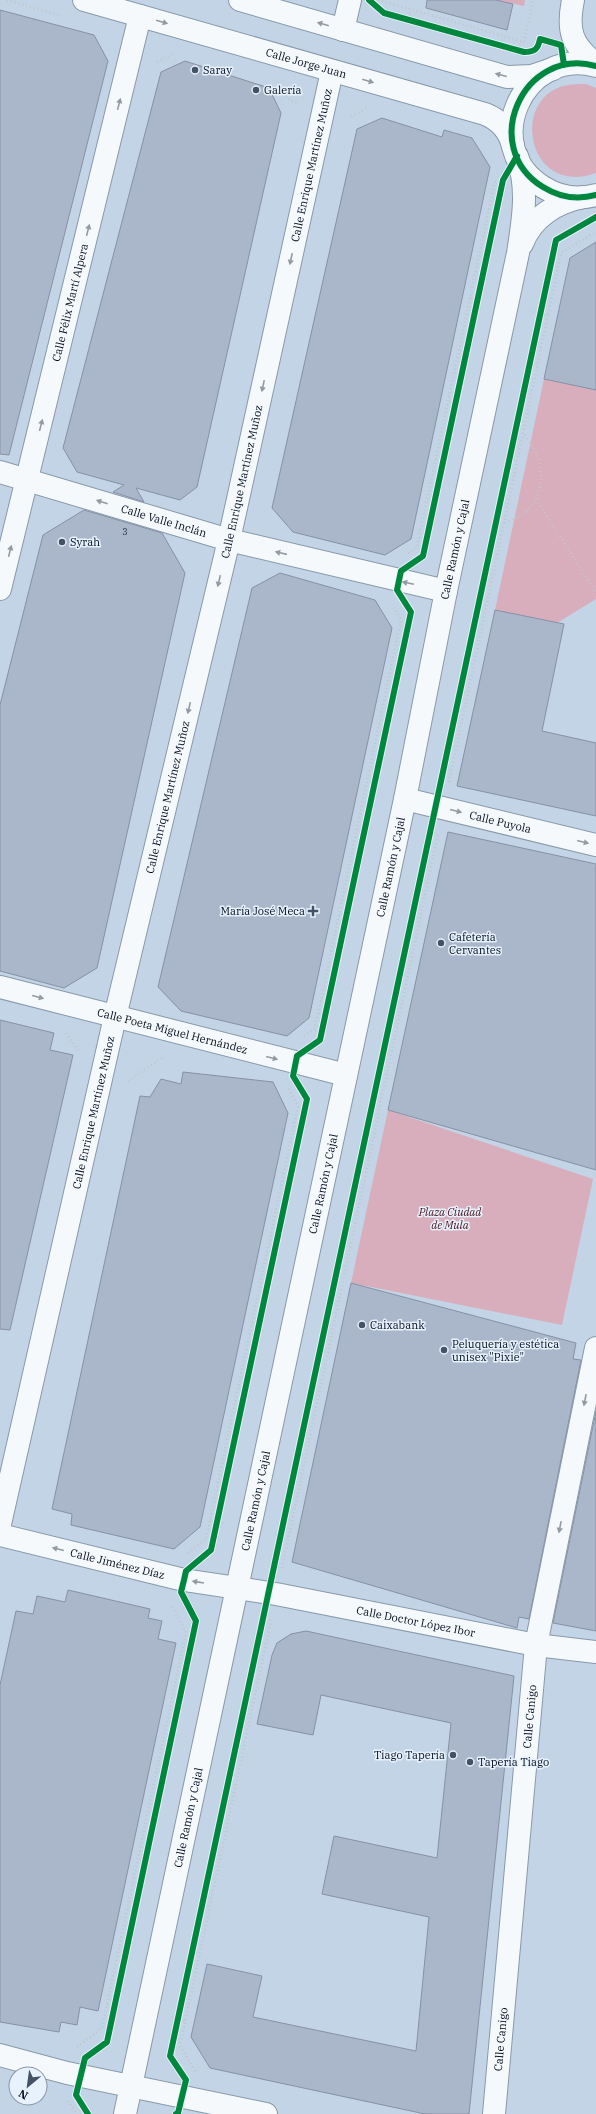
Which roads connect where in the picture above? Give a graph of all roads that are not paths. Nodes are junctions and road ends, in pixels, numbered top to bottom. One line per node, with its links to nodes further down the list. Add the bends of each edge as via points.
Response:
1 (84, 0): 5 (street, Calle Jorge Juan)
2 (240, 0): 6 (street, one-way to 2)
3 (350, 0): 6 (street)
4 (573, 0): 7 (street, via 570,18 572,36)
5 (140, 16): 9 (street, Calle Jorge Juan, one-way to 9); 14 (street, Calle Félix Martí Alpera, one-way to 5)
6 (343, 30): 8 (street, one-way to 6, via 532,76 507,76)
7 (596, 65): 8 (street, via 575,64)
8 (553, 69): 10 (street, via 539,76 521,96 512,121)
9 (332, 71): 10 (street, Calle Jorge Juan, one-way to 10, via 490,116 510,135); 15 (street, Calle Enrique Martínez Muñoz, one-way to 15)
10 (515, 151): 11 (street, via 530,176 549,191 560,195); 12 (street, Calle Ramón y Cajal, via 523,177 524,202)
11 (590, 196): 12 (street, Calle Ramón y Cajal, via 564,202 542,216 528,230)
12 (518, 253): 17 (street, Calle Ramón y Cajal)
13 (0, 472): 14 (street, Calle Valle Inclán)
14 (28, 480): 15 (street, Calle Valle Inclán, one-way to 14); 16 (street, Calle Félix Martí Alpera, one-way to 14)
15 (229, 540): 17 (street, Calle Valle Inclán, one-way to 15); 21 (street, Calle Enrique Martínez Muñoz, one-way to 21)
16 (0, 589)
17 (446, 591): 18 (street, Calle Ramón y Cajal)
18 (405, 799): 19 (street, Calle Puyola, one-way to 19); 22 (street, Calle Ramón y Cajal)
19 (596, 845)
20 (0, 987): 21 (street, Calle Poeta Miguel Hernández, one-way to 21)
21 (115, 1017): 22 (street, Calle Poeta Miguel Hernández, one-way to 22); 24 (street, Calle Enrique Martínez Muñoz)
22 (346, 1075): 26 (street, Calle Ramón y Cajal)
23 (596, 1348): 27 (street, Calle Canigo, one-way to 27)
24 (0, 1524)
25 (0, 1535): 26 (street, Calle Jiménez Díaz, one-way to 25, via 174,1578)
26 (236, 1588): 27 (street, Calle Doctor López Ibor); 30 (street, Calle Ramón y Cajal)
27 (536, 1645): 28 (street, Calle Doctor López Ibor); 33 (street, Calle Canigo)
28 (596, 1652)
29 (0, 2055): 30 (street)
30 (130, 2086): 31 (street, Calle Ramón y Cajal); 32 (street)
31 (125, 2114)
32 (266, 2114)
33 (494, 2114)

